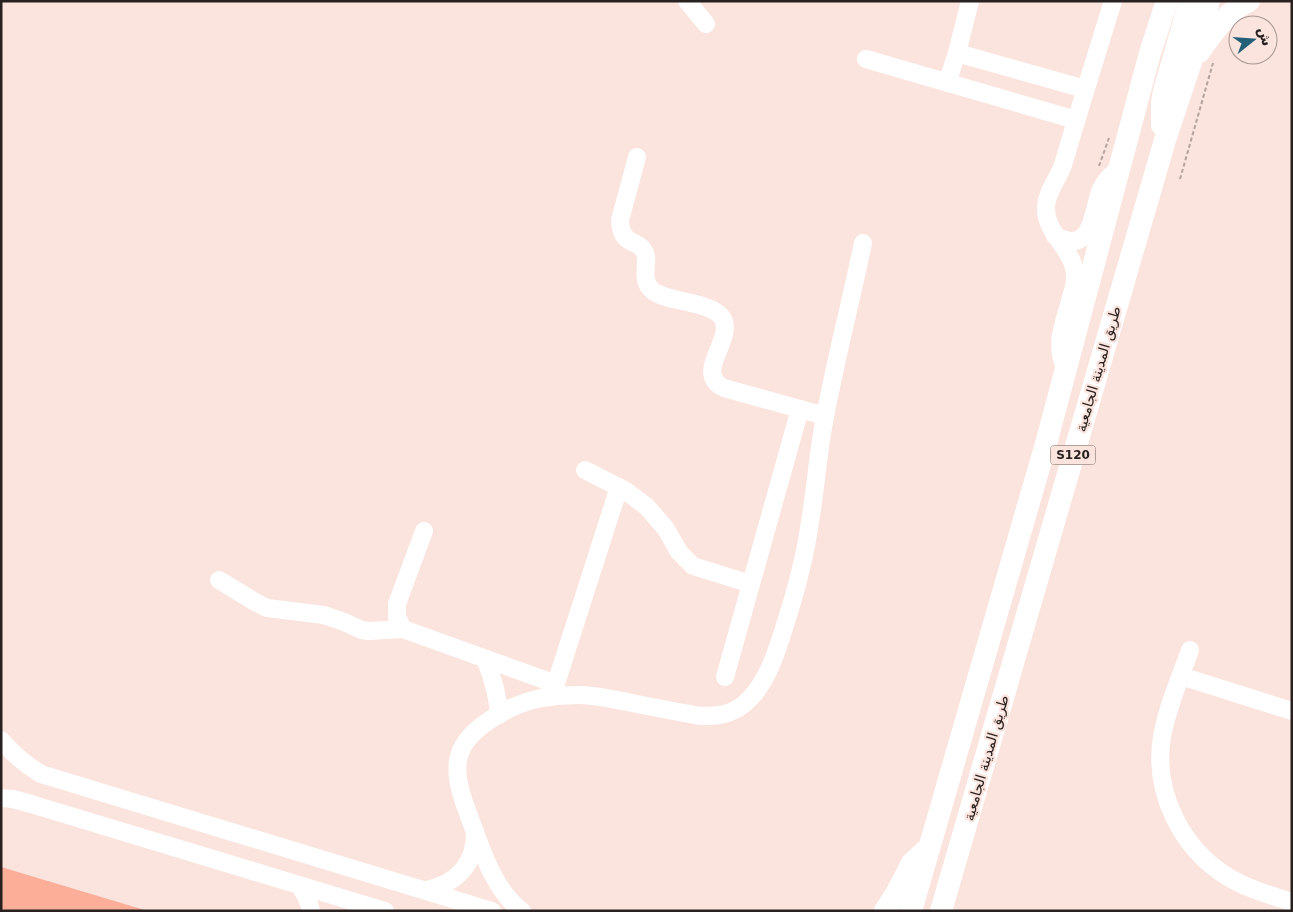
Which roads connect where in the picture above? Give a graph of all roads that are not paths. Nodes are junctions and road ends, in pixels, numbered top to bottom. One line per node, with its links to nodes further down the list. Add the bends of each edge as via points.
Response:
1 (688, 1): 9 (street)
2 (1113, 1): 15 (street)
3 (1150, 1): 11 (main road)
4 (1167, 1): 11 (main road, S120)
5 (1190, 1): 17 (main road, via 1162,102)
6 (1209, 1): 13 (main road, طريق المدينة الجامعية / S120)
7 (1249, 1): 13 (main road, via 1224,20)
8 (966, 2): 10 (street)
9 (706, 24)
10 (957, 53): 14 (street); 15 (street)
11 (1150, 53): 19 (main road, S120)
12 (866, 59): 14 (street)
13 (1191, 62): 17 (main road, طريق المدينة الجامعية / S120)
14 (947, 82): 16 (street)
15 (1085, 89): 16 (street)
16 (1076, 120): 20 (street, via 1062,168 1050,190 1046,206 1047,220)
17 (1165, 140): 42 (main road, طريق المدينة الجامعية / S120)
18 (636, 157): 23 (street, via 620,226 624,235 644,252 647,261 645,277 649,287 657,293 722,316 724,332 712,371 717,384)
19 (1119, 169): 20 (street, via 1102,187 1090,229 1084,237 1070,241); 22 (main road, S120)
20 (1055, 236): 22 (street, via 1070,258 1075,274 1060,343)
21 (863, 243): 24 (street)
22 (1066, 370): 41 (main road, S120)
23 (800, 409): 24 (street); 29 (street)
24 (825, 416): 35 (street, via 810,524 797,584 776,654 754,694 732,712 701,716)
25 (584, 470): 26 (street)
26 (619, 487): 29 (street, via 648,507 683,558 693,566); 35 (street)
27 (424, 531): 30 (street, via 397,604 397,617)
28 (219, 580): 30 (street, via 267,608 324,615 368,631)
29 (751, 584): 34 (street)
30 (403, 630): 32 (street)
31 (1190, 650): 33 (street)
32 (485, 659): 35 (street); 37 (street, via 495,686)
33 (1181, 676): 36 (street); 46 (street, via 1165,724 1160,753 1164,790 1177,824 1195,848 1228,877 1254,890)
34 (725, 677)
35 (554, 691): 37 (street)
36 (1292, 711)
37 (499, 715): 40 (street, via 470,736 458,760 458,779)
38 (1, 740): 44 (street, via 21,761 41,774)
39 (1, 798): 43 (street, via 31,804)
40 (475, 831): 44 (street, via 471,856 462,871 450,882); 51 (street, via 497,882)
41 (930, 847): 52 (main road, via 912,863); 53 (main road, S120)
42 (956, 861): 54 (main road, طريق المدينة الجامعية / S120); 55 (main road, via 960,877)
43 (299, 885): 45 (street); 47 (street)
44 (426, 890): 50 (street)
45 (347, 899): 48 (street); 49 (street)
46 (1292, 902)
47 (311, 911)
48 (322, 911)
49 (385, 911)
50 (492, 911)
51 (522, 911)
52 (884, 911)
53 (911, 911)
54 (941, 911)
55 (959, 911)

